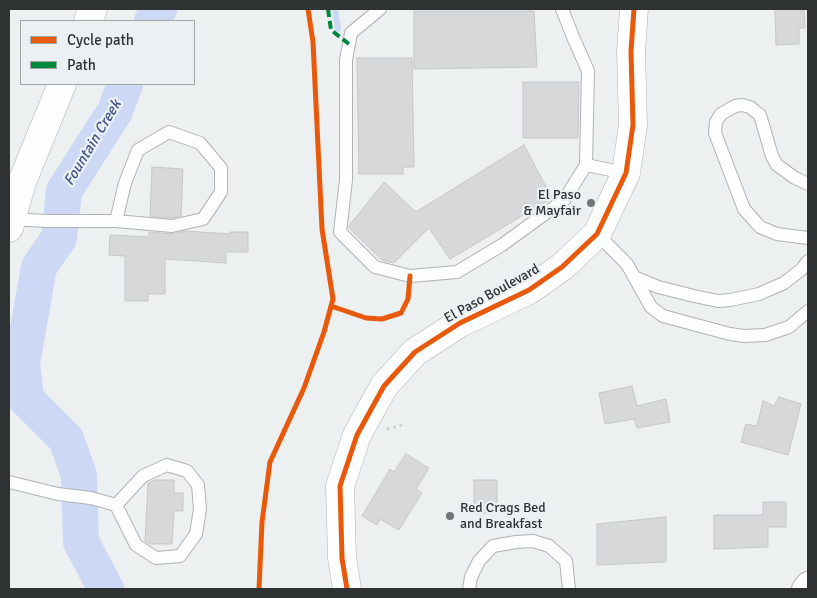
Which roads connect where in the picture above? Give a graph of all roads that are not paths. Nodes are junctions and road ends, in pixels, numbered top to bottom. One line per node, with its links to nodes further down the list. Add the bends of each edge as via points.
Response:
1 (380, 9): 5 (lane, via 350,33 346,60 346,180 340,232 375,267 410,276 457,272 502,245 564,200)
2 (562, 9): 5 (lane, via 588,71)
3 (634, 9): 6 (street, El Paso Boulevard, via 631,51 633,125)
4 (62, 85): 9 (street, via 22,182)
5 (586, 165): 6 (lane)
6 (626, 173): 10 (street, El Paso Boulevard)
7 (808, 184): 11 (lane, via 777,165 760,115 742,105 721,114 715,133 744,209 760,227 777,234)
8 (116, 221): 8 (lane, via 172,226 202,219 220,192 220,168 200,143 169,132 138,150 125,183); 9 (lane)
9 (10, 224)
10 (597, 234): 13 (lane, via 627,264); 18 (street, El Paso Boulevard, via 562,267 528,290 460,323 415,352 384,386 357,435 340,486)
11 (808, 238)
12 (808, 261): 13 (lane, via 784,283 759,294 730,300 694,296)
13 (634, 277): 14 (lane, via 651,307 663,316 730,334 765,335 789,327)
14 (808, 311)
15 (9, 482): 16 (lane)
16 (116, 505): 16 (lane, via 136,545 156,558 180,556 196,534 200,509 198,485 187,471 167,465 143,476)
17 (808, 584): 21 (street)
18 (346, 589)
19 (469, 589): 20 (lane, via 479,561 493,546 533,541 550,546 566,561)
20 (569, 589)
21 (804, 589)

